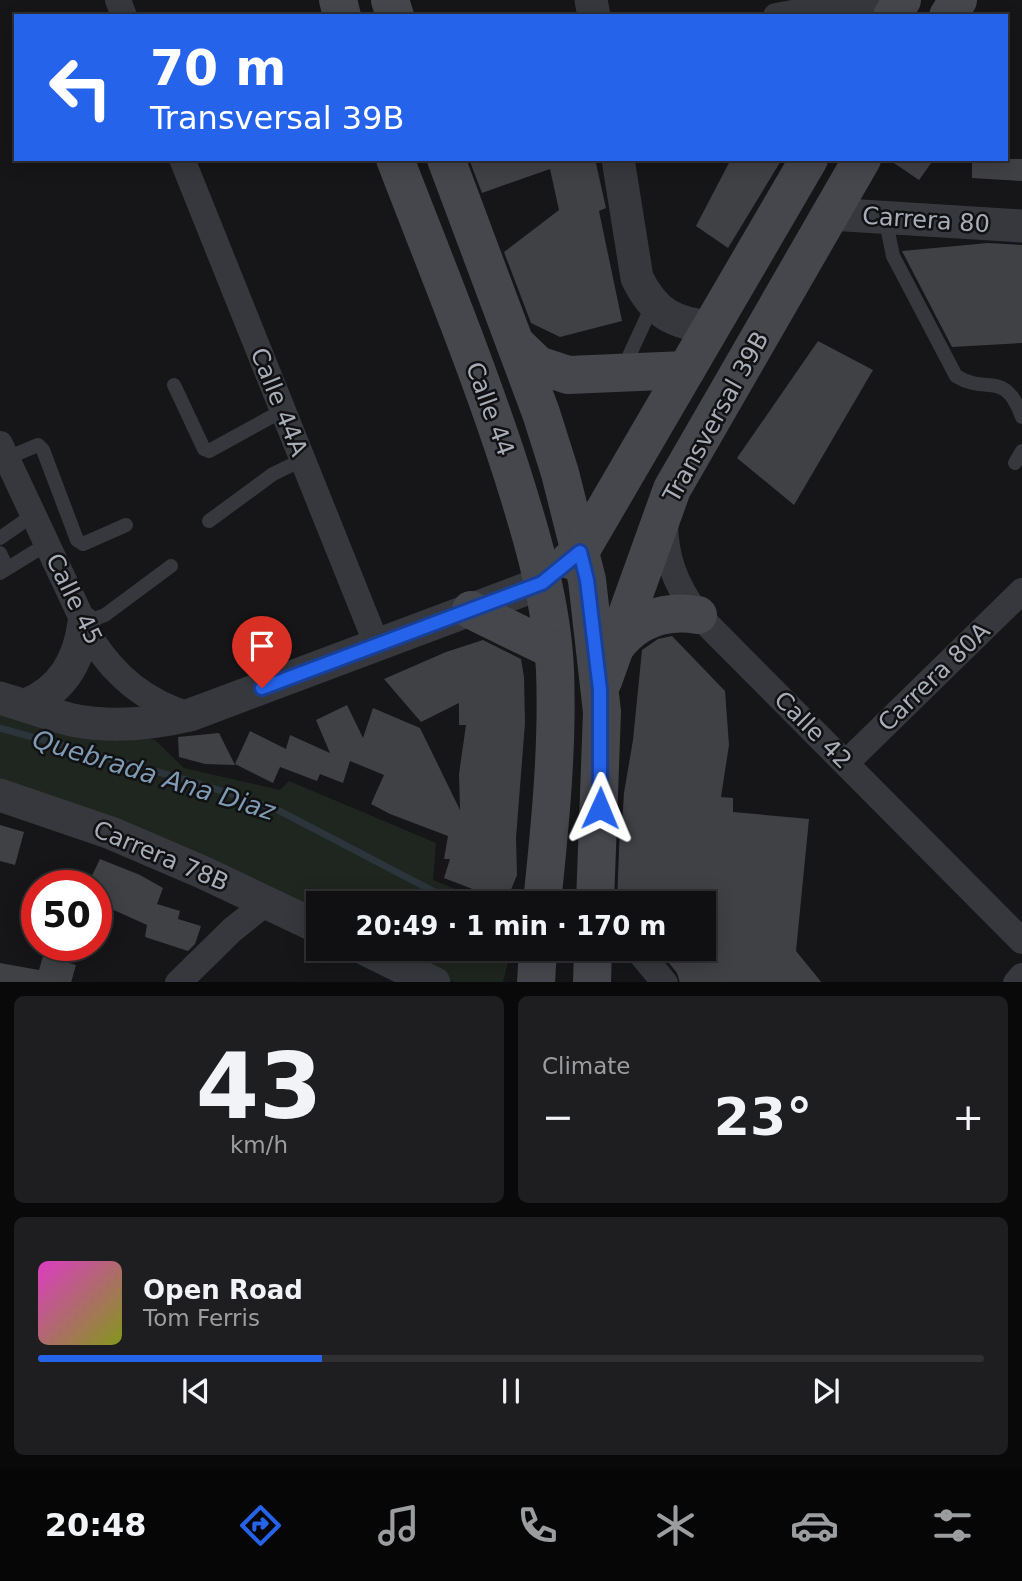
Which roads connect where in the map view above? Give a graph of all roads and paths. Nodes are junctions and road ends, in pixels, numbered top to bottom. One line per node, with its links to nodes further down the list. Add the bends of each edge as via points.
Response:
1 (892, 9): 2 (street, via 853,2)
2 (787, 14)
3 (183, 161): 18 (street, Calle 44A)
4 (395, 161): 33 (main road, Calle 44, via 494,417)
5 (447, 161): 14 (main road, Calle 44)
6 (618, 161): 12 (street, via 637,278)
7 (807, 161): 13 (main road, Transversal 39B)
8 (861, 161): 9 (main road, Transversal 39B)
9 (830, 214): 10 (street, Carrera 80); 23 (main road, Transversal 39B)
10 (885, 217): 11 (street, Carrera 80); 20 (lane, via 893,256 956,376 965,382 1001,386 1015,398)
11 (1022, 226)
12 (653, 304): 13 (street, via 677,321); 16 (lane)
13 (712, 327): 15 (main road, Transversal 39B)
14 (515, 343): 16 (main road, via 538,365 557,373); 29 (main road, Calle 44, via 545,425)
15 (686, 370): 16 (main road); 19 (main road, Transversal 39B)
16 (621, 373)
17 (174, 385): 18 (lane, via 209,451)
18 (282, 411): 22 (street, Calle 44A)
19 (659, 417): 23 (main road); 29 (main road, Transversal 39B)
20 (1022, 417)
21 (3, 451): 24 (street, Calle 45); 26 (lane, via 38,446 43,450 77,540 83,544)
22 (302, 460): 25 (lane, via 273,474); 38 (street, Calle 44A)
23 (672, 489): 36 (street, Calle 42, via 665,522 668,555 679,587); 40 (main road, Transversal 39B)
24 (33, 515): 27 (lane); 28 (street, Calle 45)
25 (209, 521)
26 (126, 525)
27 (0, 538)
28 (47, 544): 32 (lane); 37 (street, Calle 45)
29 (580, 552): 33 (main road, Transversal 39B); 39 (main road, via 560,593); 41 (main road, Calle 44); 47 (street, Calle 44, via 589,735)
30 (0, 553): 32 (lane)
31 (172, 566): 37 (lane, via 105,615)
32 (4, 570)
33 (542, 583): 35 (street); 39 (main road, Calle 44)
34 (1022, 590): 44 (street, Carrera 80A)
35 (471, 610): 38 (street); 39 (main road)
36 (698, 615): 40 (main road, via 673,612 649,618 628,632); 44 (street, Calle 42)
37 (84, 623): 42 (street, via 68,673 49,692); 43 (street, Calle 45, via 102,655 126,682 156,702)
38 (377, 645): 43 (street)
39 (552, 648): 46 (main road, Calle 44, via 555,745)
40 (612, 652): 41 (main road, Transversal 39B)
41 (600, 690): 48 (main road, Calle 44, via 599,833)
42 (13, 702): 43 (street, via 74,720 110,724)
43 (190, 715)
44 (846, 763): 51 (street, Calle 42)
45 (0, 795): 49 (street, Carrera 78B, via 111,832)
46 (576, 891)
47 (577, 891)
48 (579, 891)
49 (267, 902): 50 (street, Carrera 78B); 59 (street)
50 (306, 921)
51 (1022, 941)
52 (390, 961): 60 (street)
53 (537, 961): 61 (main road)
54 (553, 961): 62 (street)
55 (576, 961): 63 (street)
56 (593, 961): 64 (main road)
57 (647, 961): 65 (street)
58 (1022, 976): 66 (street)
59 (178, 982)
60 (434, 982)
61 (536, 982)
62 (552, 982)
63 (575, 982)
64 (592, 982)
65 (665, 982)
66 (1016, 982)

